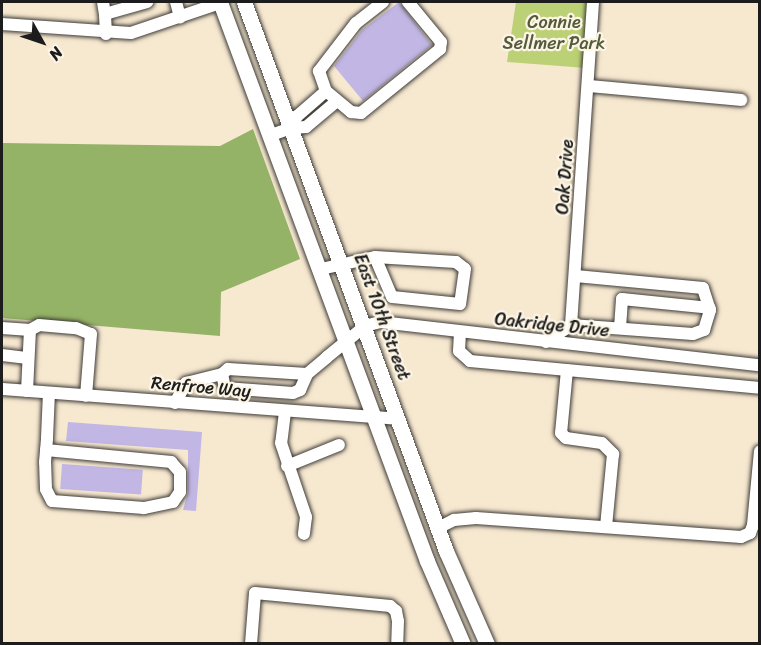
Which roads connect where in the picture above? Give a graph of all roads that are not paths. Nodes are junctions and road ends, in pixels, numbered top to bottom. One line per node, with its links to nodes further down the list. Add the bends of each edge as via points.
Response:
1 (147, 2): 8 (street)
2 (176, 2): 9 (street)
3 (221, 2): 9 (street); 17 (main road)
4 (244, 2): 16 (main road, East 10th Street)
5 (383, 2): 13 (street, via 356,23 323,63 319,71)
6 (408, 2): 15 (street, via 441,42 440,49 361,113)
7 (593, 2): 12 (street, Oak Drive, via 586,68)
8 (104, 8): 11 (street)
9 (180, 17): 11 (street, via 130,33)
10 (2, 24): 11 (street)
11 (106, 34)
12 (590, 86): 14 (street); 21 (street, Oak Drive)
13 (326, 91): 15 (street); 16 (street, via 297,116)
14 (741, 100)
15 (336, 102): 16 (street, via 306,127)
16 (291, 128): 17 (street); 19 (main road, East 10th Street)
17 (271, 135): 20 (main road)
18 (375, 257): 18 (street, via 392,297 460,304 465,269 456,262); 19 (street)
19 (341, 262): 20 (street); 24 (main road, East 10th Street)
20 (321, 270): 29 (main road)
21 (576, 276): 22 (street, via 690,285 702,288); 23 (street, Oak Drive)
22 (710, 308): 26 (street, via 704,330 693,334); 26 (street, via 622,299)
23 (571, 325): 26 (street); 30 (street, via 563,334)
24 (365, 326): 28 (street, Oakridge Drive, via 380,322); 29 (street); 45 (main road, East 10th Street)
25 (2, 328): 27 (street)
26 (620, 328)
27 (30, 330): 32 (street); 41 (street, via 39,326 76,328 91,334)
28 (460, 332): 30 (street, Oakridge Drive); 34 (street, via 459,351 463,358)
29 (347, 342): 36 (street); 44 (main road)
30 (545, 342): 33 (street, Oakridge Drive)
31 (2, 356): 32 (street)
32 (28, 358): 39 (street)
33 (759, 365)
34 (567, 369): 37 (street); 52 (street, via 561,433 566,438 602,443 613,454)
35 (222, 374): 36 (street, via 228,369); 36 (street, via 225,387 293,393 300,390); 42 (street, via 186,383)
36 (307, 374)
37 (759, 388)
38 (2, 389): 39 (street, Renfroe Way)
39 (27, 391): 40 (street, Renfroe Way)
40 (49, 393): 41 (street, Renfroe Way); 47 (street)
41 (86, 396): 42 (street, Renfroe Way)
42 (175, 403): 43 (street, Renfroe Way)
43 (285, 412): 44 (street, Renfroe Way); 49 (street, via 281,443)
44 (375, 419): 45 (street, Renfroe Way); 51 (main road)
45 (398, 419): 50 (main road, East 10th Street)
46 (339, 445): 49 (street)
47 (46, 450): 47 (street, via 48,497 60,504 144,508 173,502 180,492 180,472 171,462)
48 (759, 451): 52 (street, via 750,533 741,537)
49 (287, 466): 54 (street, via 306,517)
50 (417, 470): 51 (street); 53 (main road, East 10th Street)
51 (397, 478): 57 (main road)
52 (606, 527): 53 (street, via 476,518 454,520)
53 (438, 528): 58 (main road, East 10th Street)
54 (304, 534)
55 (251, 644): 56 (street, via 255,593 390,606 398,621)
56 (397, 644)
57 (463, 644)
58 (487, 644)

